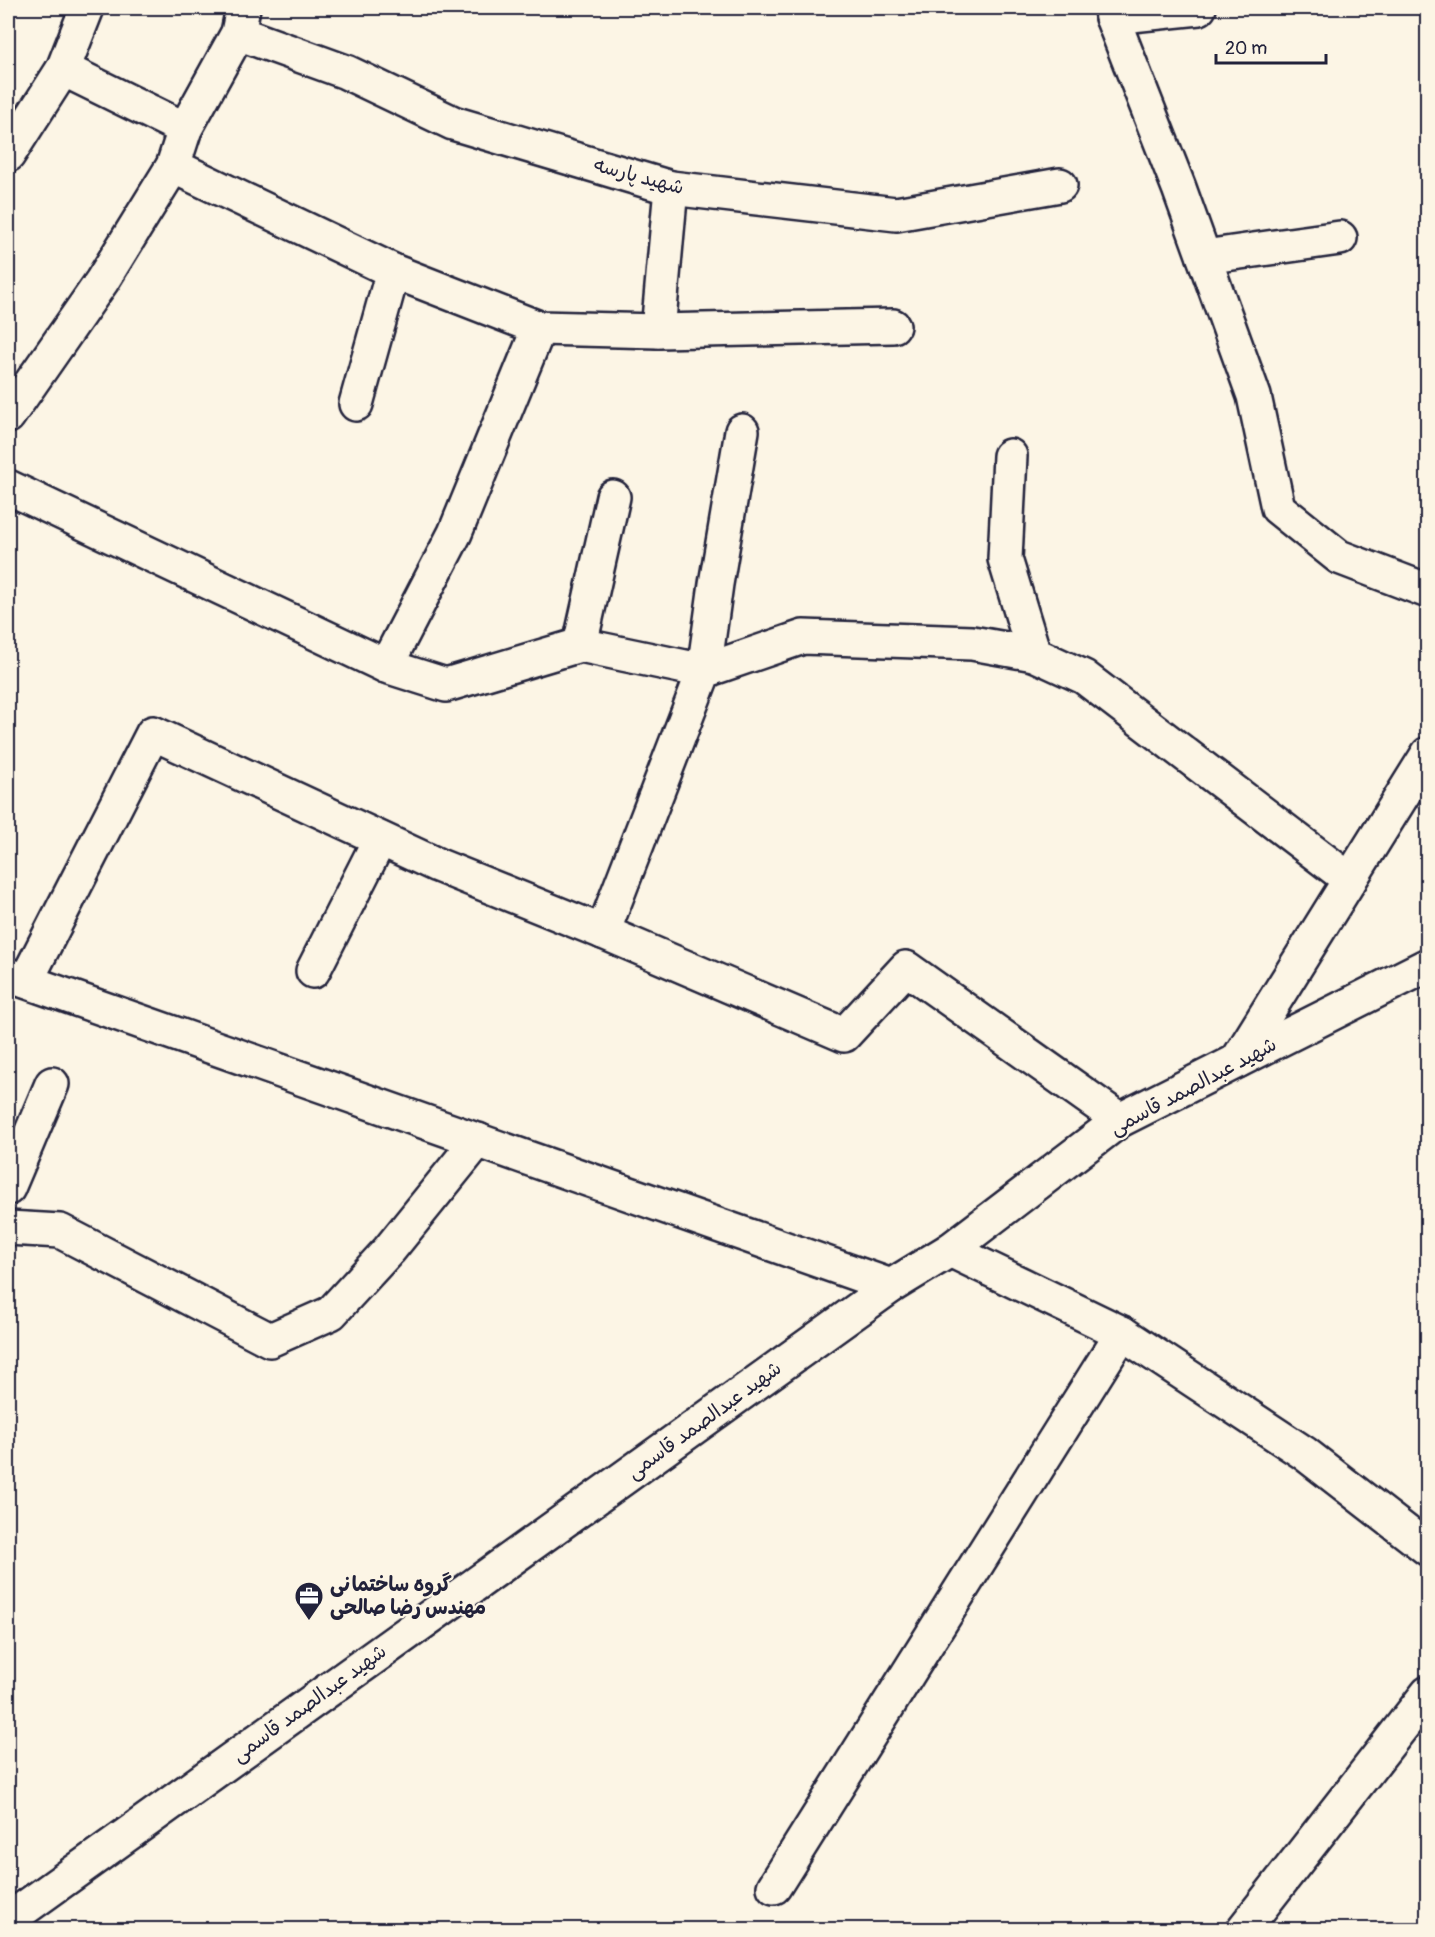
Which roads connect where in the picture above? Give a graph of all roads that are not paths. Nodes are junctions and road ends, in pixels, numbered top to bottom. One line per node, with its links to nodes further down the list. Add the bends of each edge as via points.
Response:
1 (87, 8): 5 (street)
2 (1199, 8): 3 (street)
3 (1112, 12): 12 (street)
4 (240, 20): 6 (street); 10 (street, شهید پارسه, via 453,123)
5 (63, 69): 6 (street); 7 (street)
6 (186, 129): 8 (street)
7 (8, 155)
8 (172, 166): 13 (street); 18 (street, via 102,281)
9 (1060, 185): 10 (street, شهید پارسه, via 896,214)
10 (671, 188): 16 (street)
11 (1340, 238): 12 (street)
12 (1204, 257): 23 (street, via 1254,396 1278,508 1339,557)
13 (393, 271): 15 (street); 17 (street)
14 (893, 326): 16 (street)
15 (539, 328): 16 (street); 26 (street, via 455,533)
16 (658, 331)
17 (356, 404)
18 (8, 416)
19 (742, 431): 27 (street)
20 (1010, 456): 25 (street, via 1005,559)
21 (8, 486): 26 (street)
22 (613, 497): 24 (street)
23 (1428, 591)
24 (580, 645): 26 (street, via 447,686); 27 (street)
25 (1034, 654): 27 (street, via 972,643 803,638); 30 (street, via 1084,677)
26 (386, 666)
27 (704, 671): 31 (street)
28 (1428, 753): 30 (street)
29 (380, 839): 31 (street); 33 (street); 34 (street, via 153,733)
30 (1350, 880): 35 (street)
31 (603, 932): 37 (street, via 844,1035 906,968)
32 (1428, 965): 35 (street, شهید عبدالصمد قاسمی)
33 (313, 971)
34 (17, 978): 38 (street)
35 (1238, 1061): 37 (street, شهید عبدالصمد قاسمی)
36 (52, 1084): 39 (street)
37 (1120, 1120): 41 (street, شهید عبدالصمد قاسمی)
38 (478, 1140): 40 (street, via 389,1250 331,1313 270,1340 60,1231); 42 (street)
39 (8, 1188)
40 (8, 1228)
41 (950, 1250): 42 (street, شهید عبدالصمد قاسمی); 43 (street)
42 (891, 1286): 47 (street, شهید عبدالصمد قاسمی)
43 (1122, 1333): 44 (street, via 1304,1453); 46 (street)
44 (1428, 1549)
45 (1428, 1693): 48 (street)
46 (774, 1887)
47 (8, 1920)
48 (1243, 1929)

